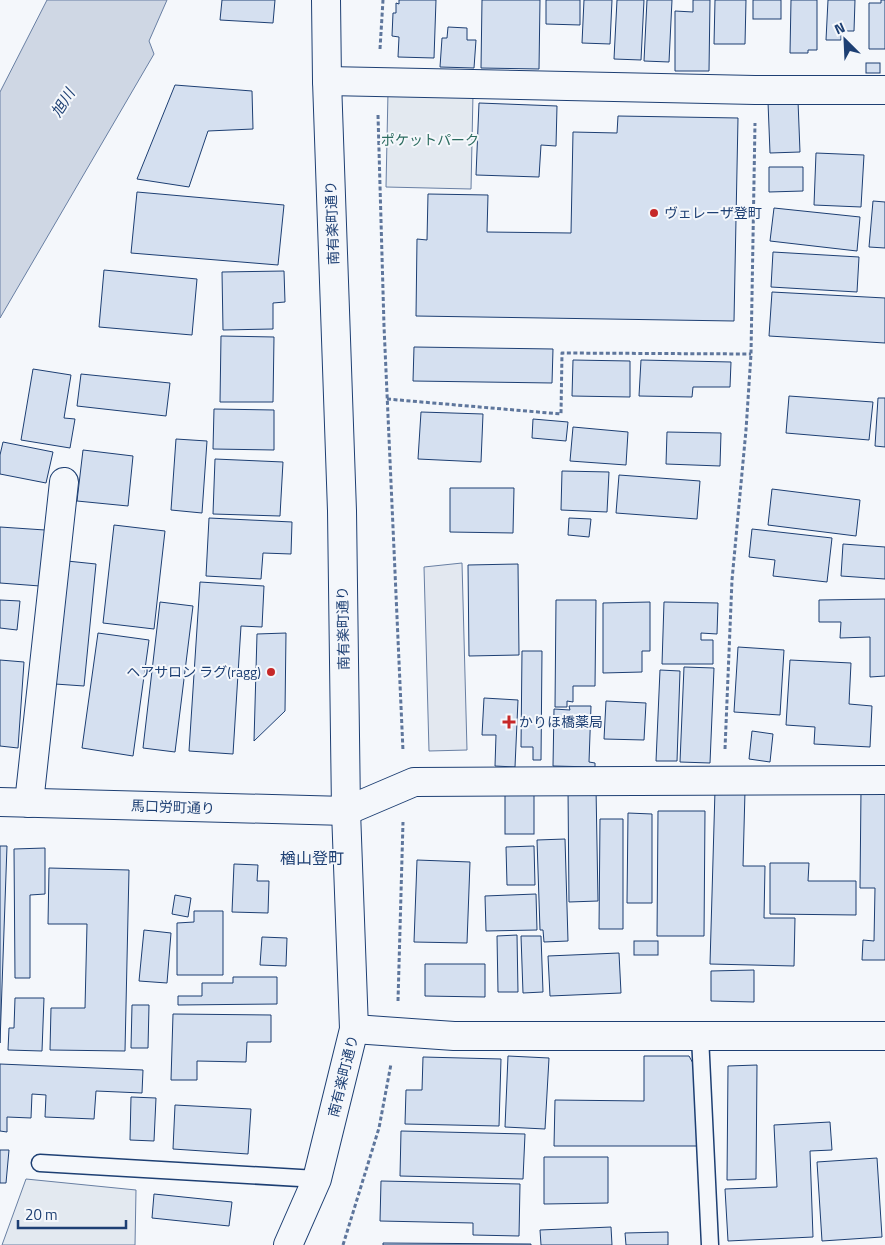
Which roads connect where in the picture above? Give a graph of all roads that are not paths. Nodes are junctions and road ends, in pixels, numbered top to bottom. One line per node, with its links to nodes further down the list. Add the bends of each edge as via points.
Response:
1 (326, 0): 2 (street, 南有楽町通り)
2 (327, 81): 3 (street); 8 (street, 南有楽町通り, via 341,491)
3 (885, 90)
4 (64, 482): 7 (street)
5 (885, 780): 8 (street, via 414,782)
6 (0, 802): 7 (street, 馬口労町通り)
7 (29, 803): 8 (street, 馬口労町通り)
8 (346, 812): 9 (street, 南有楽町通り)
9 (354, 1029): 10 (street, via 454,1036); 13 (street, 南有楽町通り)
10 (700, 1036): 11 (street); 15 (lane)
11 (885, 1036)
12 (40, 1163): 13 (lane)
13 (318, 1179): 14 (street, 南有楽町通り)
14 (288, 1245)
15 (710, 1245)

